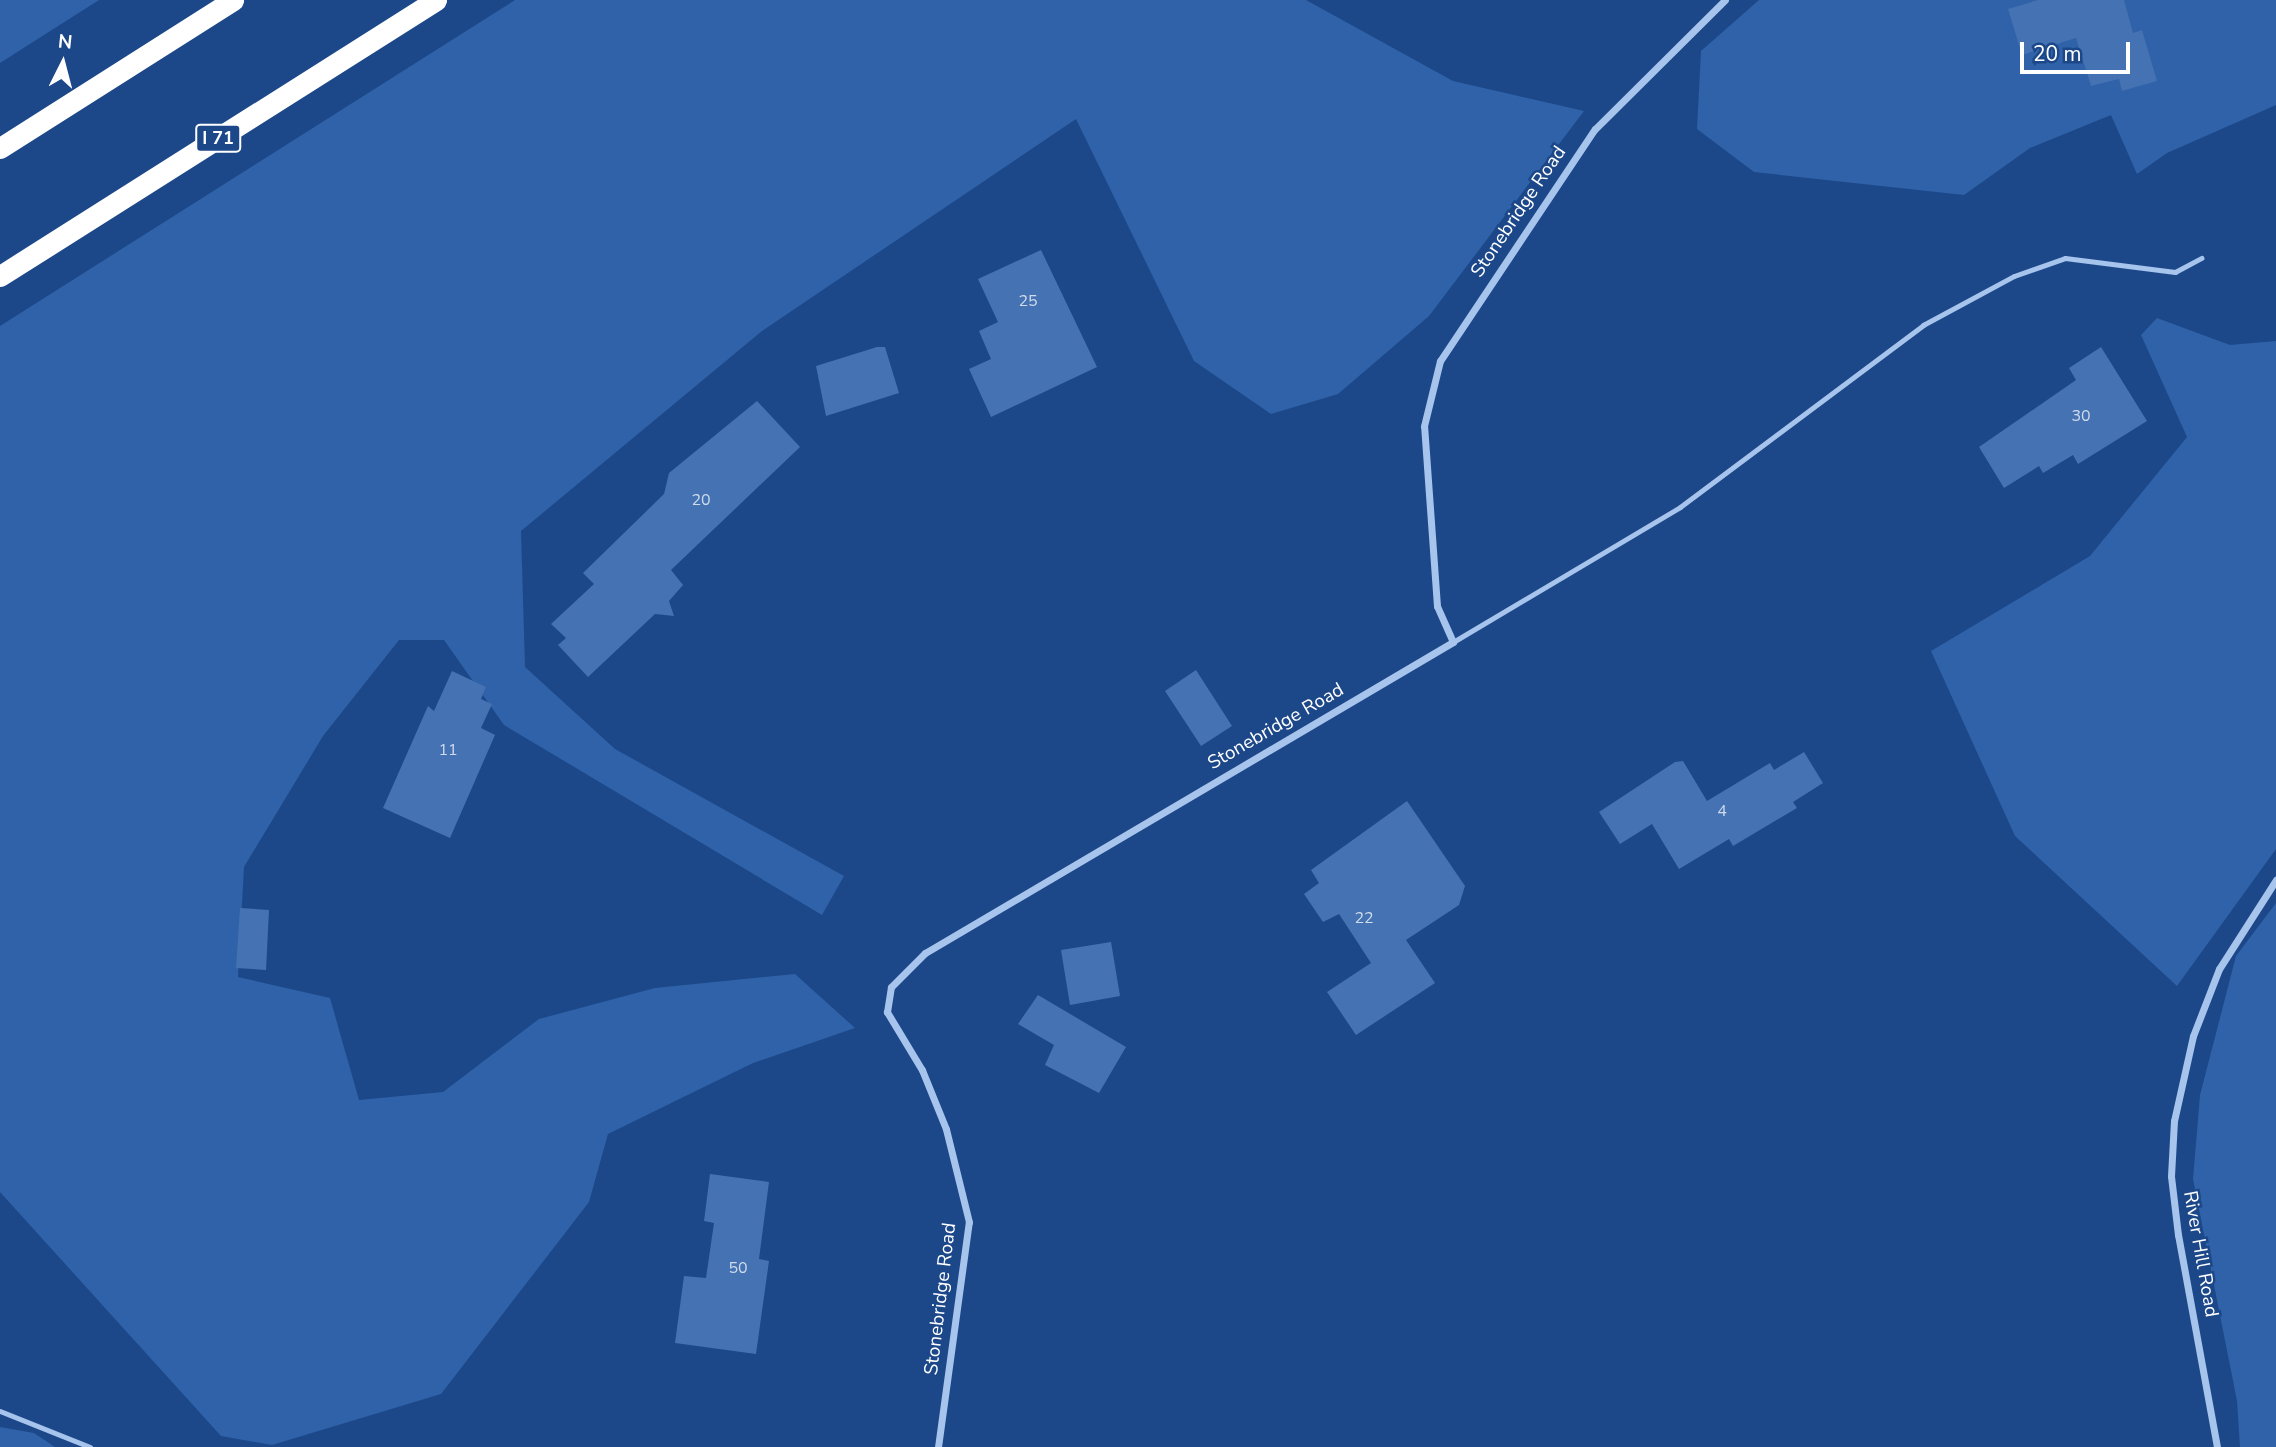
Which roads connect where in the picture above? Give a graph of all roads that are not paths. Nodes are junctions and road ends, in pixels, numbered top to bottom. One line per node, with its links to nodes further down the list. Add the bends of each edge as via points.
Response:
1 (233, 0): 4 (highway)
2 (436, 0): 6 (highway, I 71)
3 (1725, 0): 7 (street, Stonebridge Road, via 1595,129 1440,360 1424,426 1437,606)
4 (0, 148)
5 (2201, 258): 7 (lane, via 2175,272 2064,258 2014,276 1923,325 1680,508)
6 (0, 276)
7 (1453, 642): 11 (street, Stonebridge Road, via 925,953 891,987 887,1013 922,1070 946,1129 969,1222)
8 (2276, 880): 12 (street, River Hill Road, via 2219,970 2193,1036 2174,1121 2171,1176 2178,1235)
9 (0, 1411): 10 (lane)
10 (90, 1447)
11 (938, 1447)
12 (2217, 1447)

